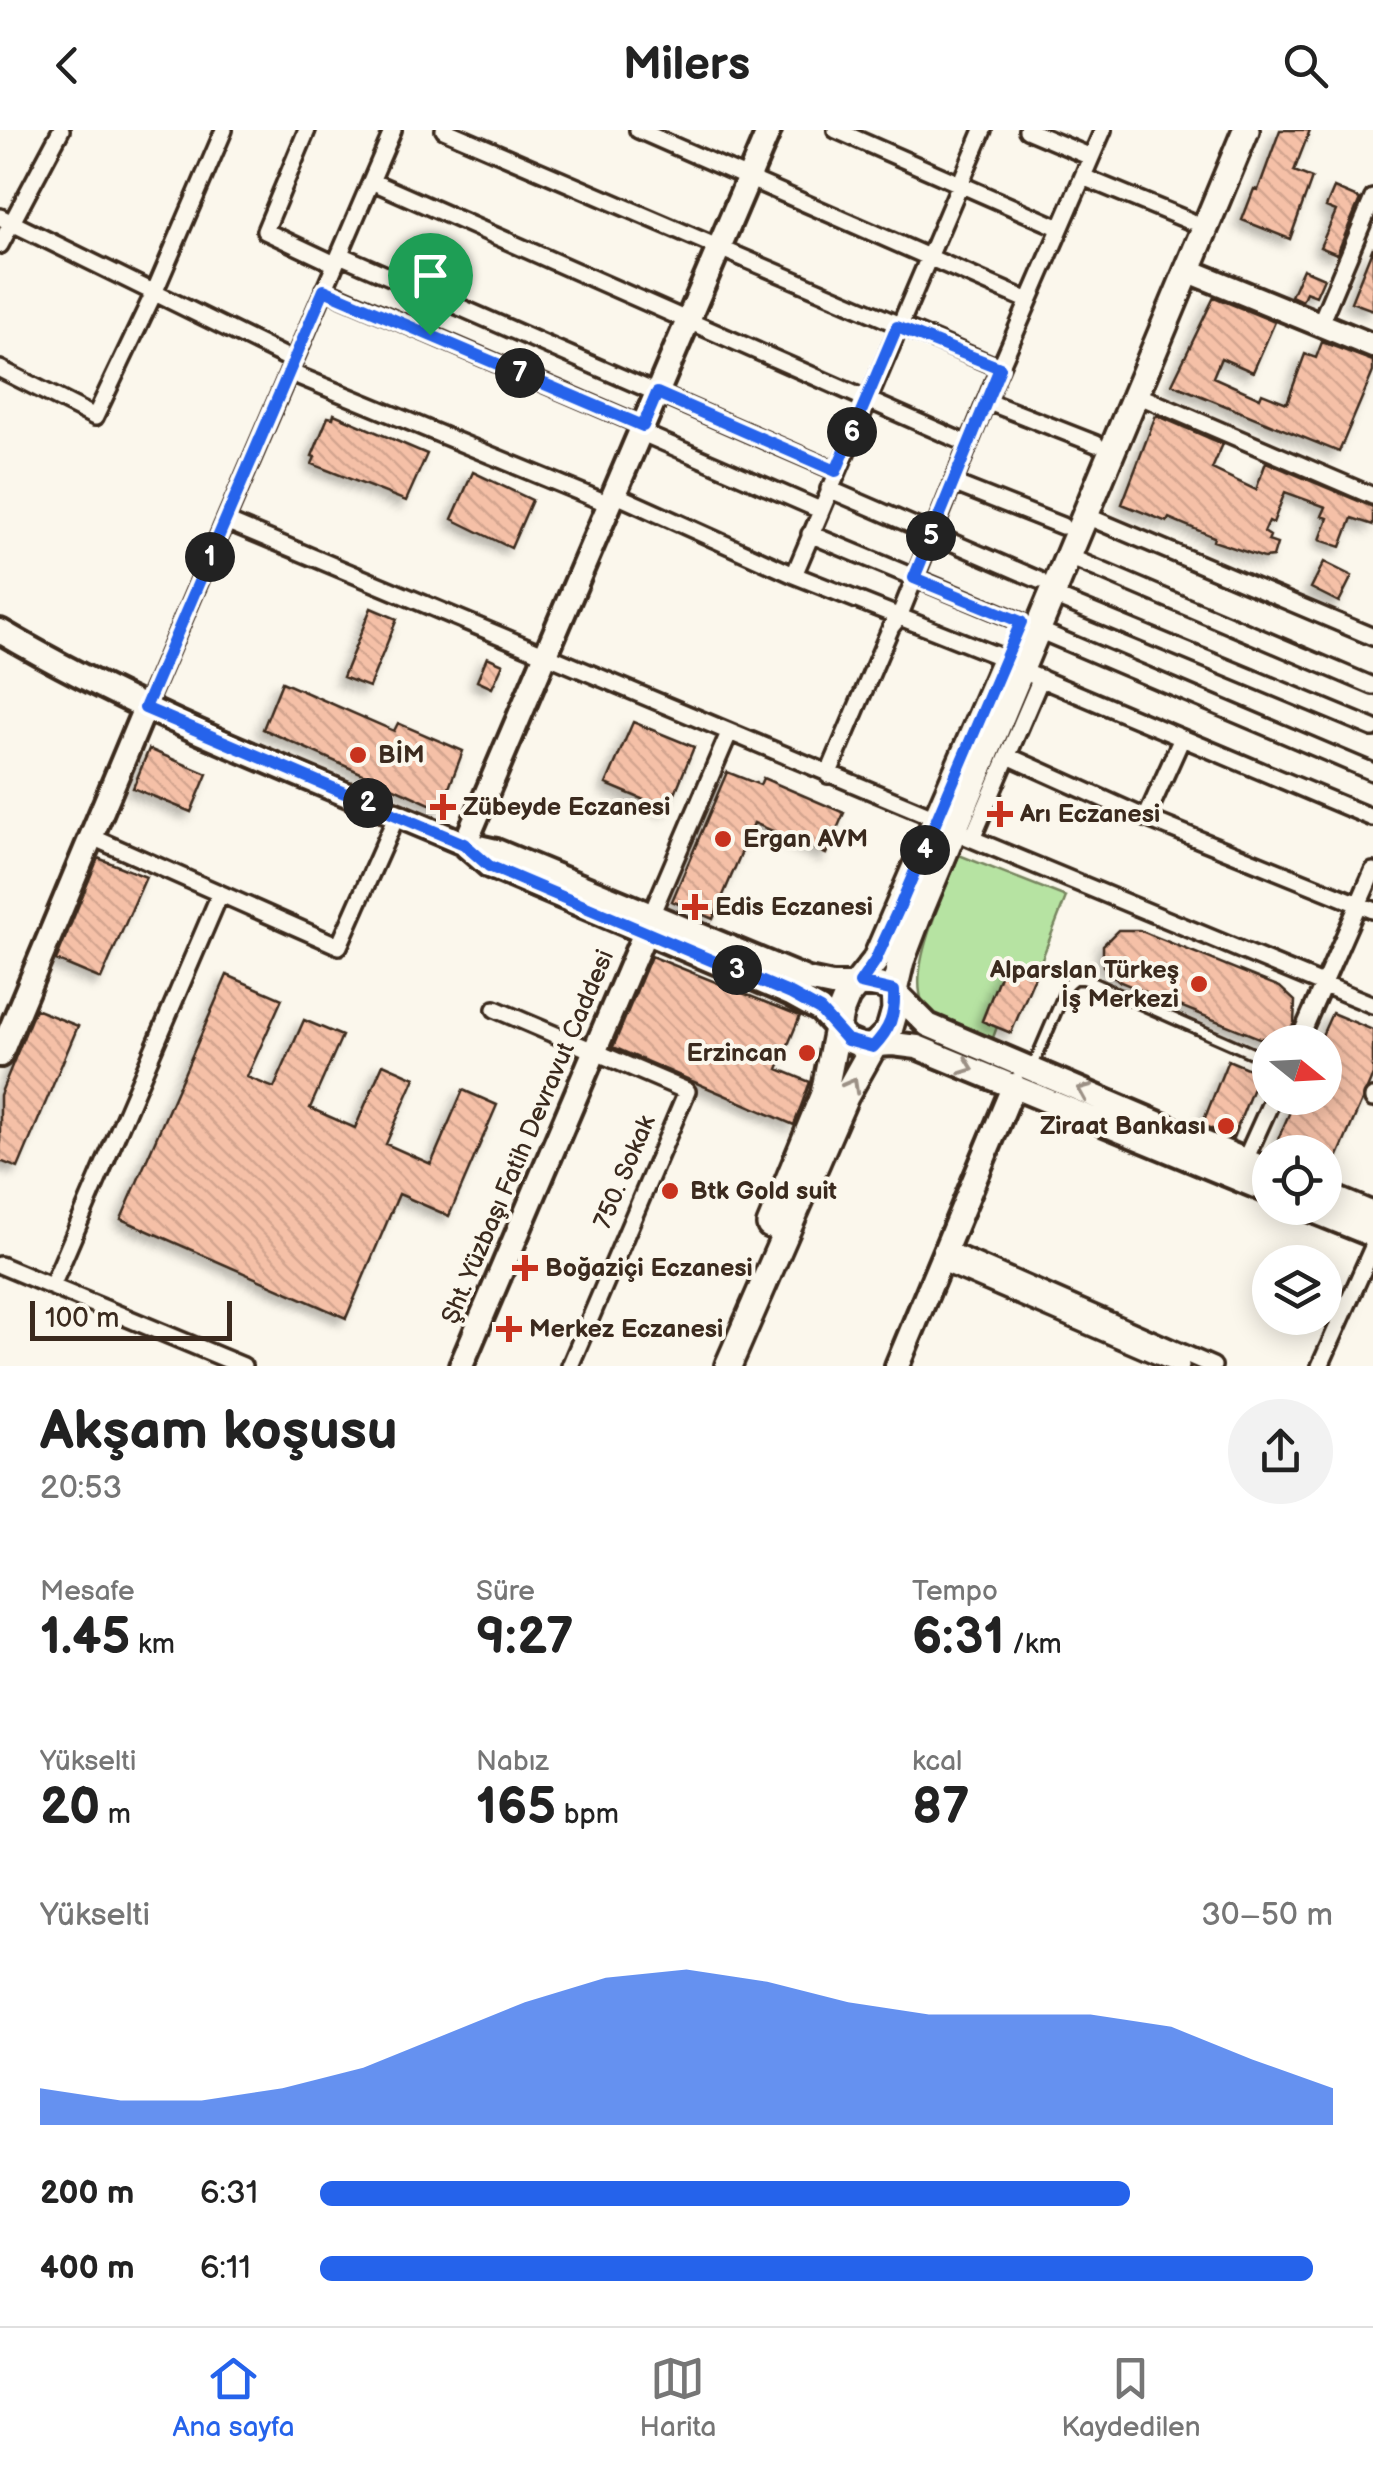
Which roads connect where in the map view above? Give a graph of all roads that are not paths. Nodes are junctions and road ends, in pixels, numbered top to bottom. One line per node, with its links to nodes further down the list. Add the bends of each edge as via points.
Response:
1 (61, 130): 20 (street)
2 (224, 130): 29 (street)
3 (306, 130): 26 (street, via 264,231)
4 (393, 130): 17 (street)
5 (444, 130): 24 (street)
6 (638, 130): 16 (street)
7 (769, 130): 16 (main road)
8 (836, 130): 18 (street)
9 (983, 130): 18 (street)
10 (1027, 130): 14 (street)
11 (1103, 130): 14 (street)
12 (1228, 130): 21 (main road)
13 (1246, 130): 27 (main road)
14 (1091, 157): 15 (street)
15 (1083, 177): 21 (street); 22 (street)
16 (748, 178): 24 (main road); 25 (street)
17 (371, 182): 26 (street); 31 (street)
18 (960, 183): 22 (street); 25 (street)
19 (1373, 198): 32 (street)
20 (6, 221): 23 (street); 29 (street)
21 (1190, 221): 44 (main road)
22 (1060, 228): 30 (street)
23 (0, 245)
24 (719, 247): 31 (main road); 33 (street)
25 (929, 254): 30 (street); 33 (street)
26 (337, 260): 28 (street); 38 (street)
27 (1187, 270): 32 (main road); 39 (main road)
28 (324, 290): 35 (street); 42 (street)
29 (154, 293): 35 (street); 37 (street, via 95,417)
30 (1029, 301): 36 (street)
31 (689, 318): 38 (main road); 40 (street)
32 (1320, 324): 34 (main road)
33 (897, 327): 36 (street); 40 (street)
34 (1373, 346)
35 (292, 366): 49 (street); 52 (street)
36 (1000, 368): 41 (street)
37 (0, 369)
38 (657, 393): 42 (main road); 45 (street)
39 (1135, 394): 48 (street); 51 (main road)
40 (866, 401): 43 (street); 45 (street)
41 (986, 401): 43 (street); 44 (street)
42 (641, 429): 49 (main road); 50 (street)
43 (968, 444): 46 (street)
44 (1096, 444): 51 (main road)
45 (836, 471): 47 (street)
46 (953, 483): 51 (street); 54 (street)
47 (829, 488): 50 (street); 54 (street)
48 (1373, 496)
49 (612, 499): 56 (street); 63 (main road)
50 (820, 510): 53 (street)
51 (1073, 520): 55 (main road); 58 (main road); 62 (street)
52 (226, 521): 63 (street); 66 (street)
53 (810, 534): 56 (street); 57 (street)
54 (932, 534): 57 (street); 58 (street)
55 (1067, 556): 58 (main road); 65 (street)
56 (794, 575): 59 (street)
57 (914, 578): 59 (street); 60 (street)
58 (1045, 588): 60 (main road); 67 (street)
59 (898, 617): 64 (street); 72 (street)
60 (1029, 626): 64 (main road); 71 (street)
61 (0, 631): 66 (main road)
62 (1373, 637)
63 (545, 654): 68 (street); 78 (main road)
64 (1022, 669): 69 (street); 70 (street); 76 (main road)
65 (1373, 686)
66 (145, 708): 73 (main road); 77 (main road)
67 (1373, 728)
68 (729, 733): 72 (street); 82 (street)
69 (1182, 738): 74 (street); 75 (street)
70 (1008, 756): 74 (street); 76 (street)
71 (1373, 772)
72 (828, 775): 76 (street)
73 (397, 815): 78 (main road); 80 (street, via 339,946)
74 (1146, 818): 81 (street)
75 (1373, 818)
76 (954, 830): 83 (main road); 84 (street); 85 (main road)
77 (92, 838): 80 (street); 93 (main road)
78 (464, 844): 82 (main road, via 496,851)
79 (1373, 871): 81 (street)
80 (220, 894): 106 (street)
81 (1366, 907): 84 (street)
82 (649, 922): 83 (main road, via 808,980); 89 (main road, via 820,1010); 91 (main road, Şht. Yüzbaşı Fatih Devravut Caddesi)
83 (860, 983): 85 (main road); 89 (main road, via 840,1013)
84 (1324, 984): 86 (street); 88 (street)
85 (894, 991): 90 (main road, via 889,1031); 94 (main road, via 928,1025)
86 (1373, 1005)
87 (494, 1008): 91 (street)
88 (1306, 1025)
89 (839, 1030): 90 (main road, via 847,1040); 110 (main road, via 824,1094)
90 (873, 1047): 94 (main road, one-way to 94, via 916,1047); 111 (main road, one-way to 90, via 844,1096)
91 (594, 1052): 108 (main road, Şht. Yüzbaşı Fatih Devravut Caddesi); 109 (street, 750. Sokak, via 687,1092)
92 (1252, 1053): 94 (lane, via 1074,979)
93 (0, 1055)
94 (1023, 1077): 96 (main road, one-way to 94); 98 (main road); 104 (main road)
95 (1266, 1115): 96 (street)
96 (1246, 1160): 97 (main road)
97 (1252, 1162)
98 (1252, 1184)
99 (1342, 1201): 100 (main road)
100 (1373, 1214)
101 (1342, 1223): 102 (main road)
102 (1373, 1236)
103 (1373, 1247): 115 (street)
104 (943, 1256): 112 (main road); 113 (street); 114 (street)
105 (0, 1265): 106 (street)
106 (52, 1286): 107 (street)
107 (244, 1366)
108 (461, 1366)
109 (570, 1366)
110 (712, 1366)
111 (728, 1366)
112 (896, 1366)
113 (1180, 1366)
114 (1213, 1366)
115 (1320, 1366)

